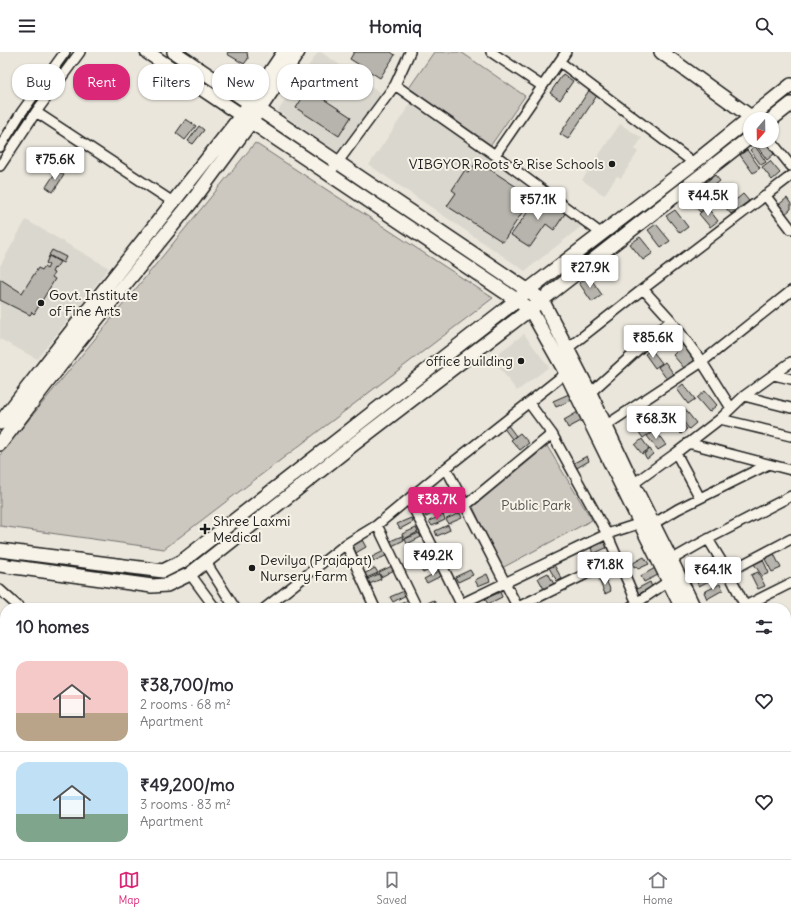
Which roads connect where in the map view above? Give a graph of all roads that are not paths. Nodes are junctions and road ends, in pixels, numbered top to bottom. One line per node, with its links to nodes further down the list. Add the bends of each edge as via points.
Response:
1 (65, 52): 24 (street)
2 (80, 52): 17 (street)
3 (147, 52): 21 (main road)
4 (174, 52): 16 (main road)
5 (284, 52): 16 (main road)
6 (298, 52): 16 (main road)
7 (410, 52): 12 (street)
8 (491, 52): 14 (street)
9 (566, 52): 11 (street)
10 (661, 52): 18 (main road)
11 (560, 62): 14 (street); 28 (street)
12 (394, 84): 26 (street); 27 (street)
13 (791, 85): 19 (main road)
14 (542, 86): 26 (street)
15 (791, 104): 20 (main road)
16 (254, 106): 21 (main road); 27 (main road)
17 (36, 112): 29 (street); 34 (street)
18 (744, 112)
19 (757, 112)
20 (779, 113)
21 (246, 119): 31 (main road); 34 (main road); 61 (main road, via 194,199)
22 (743, 123): 28 (main road)
23 (743, 142): 41 (main road)
24 (0, 147)
25 (777, 148): 30 (street)
26 (495, 155): 36 (street)
27 (338, 162): 31 (street); 38 (main road)
28 (694, 163): 36 (main road)
29 (0, 166)
30 (791, 166)
31 (329, 174): 40 (main road)
32 (791, 176): 33 (street)
33 (765, 195): 35 (street); 37 (street)
34 (173, 202): 56 (main road)
35 (791, 229)
36 (602, 234): 38 (main road)
37 (643, 289): 43 (street); 44 (street)
38 (528, 290): 40 (main road); 41 (main road)
39 (791, 291): 45 (street)
40 (517, 300): 42 (main road); 77 (main road, via 181,562 163,571)
41 (542, 300): 42 (main road); 44 (main road)
42 (530, 309): 47 (main road); 80 (main road)
43 (671, 320): 45 (street); 50 (street)
44 (568, 348): 50 (main road)
45 (702, 362): 53 (street); 57 (street)
46 (791, 362): 48 (street)
47 (566, 373): 52 (street); 66 (main road)
48 (774, 375): 49 (street); 51 (street)
49 (791, 379)
50 (590, 393): 57 (main road)
51 (744, 396): 53 (street); 54 (street)
52 (528, 403): 58 (street); 64 (street)
53 (731, 408): 55 (street)
54 (791, 408)
55 (720, 419): 59 (street); 60 (street)
56 (0, 423)
57 (605, 426): 66 (main road)
58 (552, 434): 70 (street); 73 (street)
59 (791, 436)
60 (688, 443): 62 (street); 63 (street)
61 (0, 444)
62 (676, 453): 66 (street); 68 (street)
63 (768, 465): 65 (street); 68 (street)
64 (446, 468): 69 (street); 70 (street)
65 (791, 470)
66 (628, 487): 71 (main road)
67 (791, 496): 74 (street)
68 (700, 498): 71 (street)
69 (409, 499): 72 (street); 94 (street)
70 (466, 505): 85 (street)
71 (647, 524): 73 (street); 79 (main road); 84 (main road)
72 (377, 525): 76 (street); 93 (street)
73 (607, 534): 78 (street); 85 (street)
74 (708, 539): 79 (street); 82 (street)
75 (791, 539): 82 (street)
76 (346, 544): 91 (street); 92 (street)
77 (0, 550)
78 (617, 558): 97 (street); 98 (street)
79 (671, 560): 101 (main road)
80 (205, 561): 83 (main road); 90 (street)
81 (0, 565): 83 (main road, via 152,586 167,585)
82 (728, 572): 102 (street)
83 (190, 574): 89 (street)
84 (669, 581): 99 (street); 100 (main road)
85 (505, 582): 95 (street); 96 (street)
86 (791, 583): 103 (street)
87 (0, 590): 88 (street)
88 (14, 603)
89 (211, 603)
90 (232, 603)
91 (271, 603)
92 (373, 603)
93 (415, 603)
94 (461, 603)
95 (467, 603)
96 (516, 603)
97 (526, 603)
98 (634, 603)
99 (640, 603)
100 (680, 603)
101 (692, 603)
102 (742, 603)
103 (752, 603)

